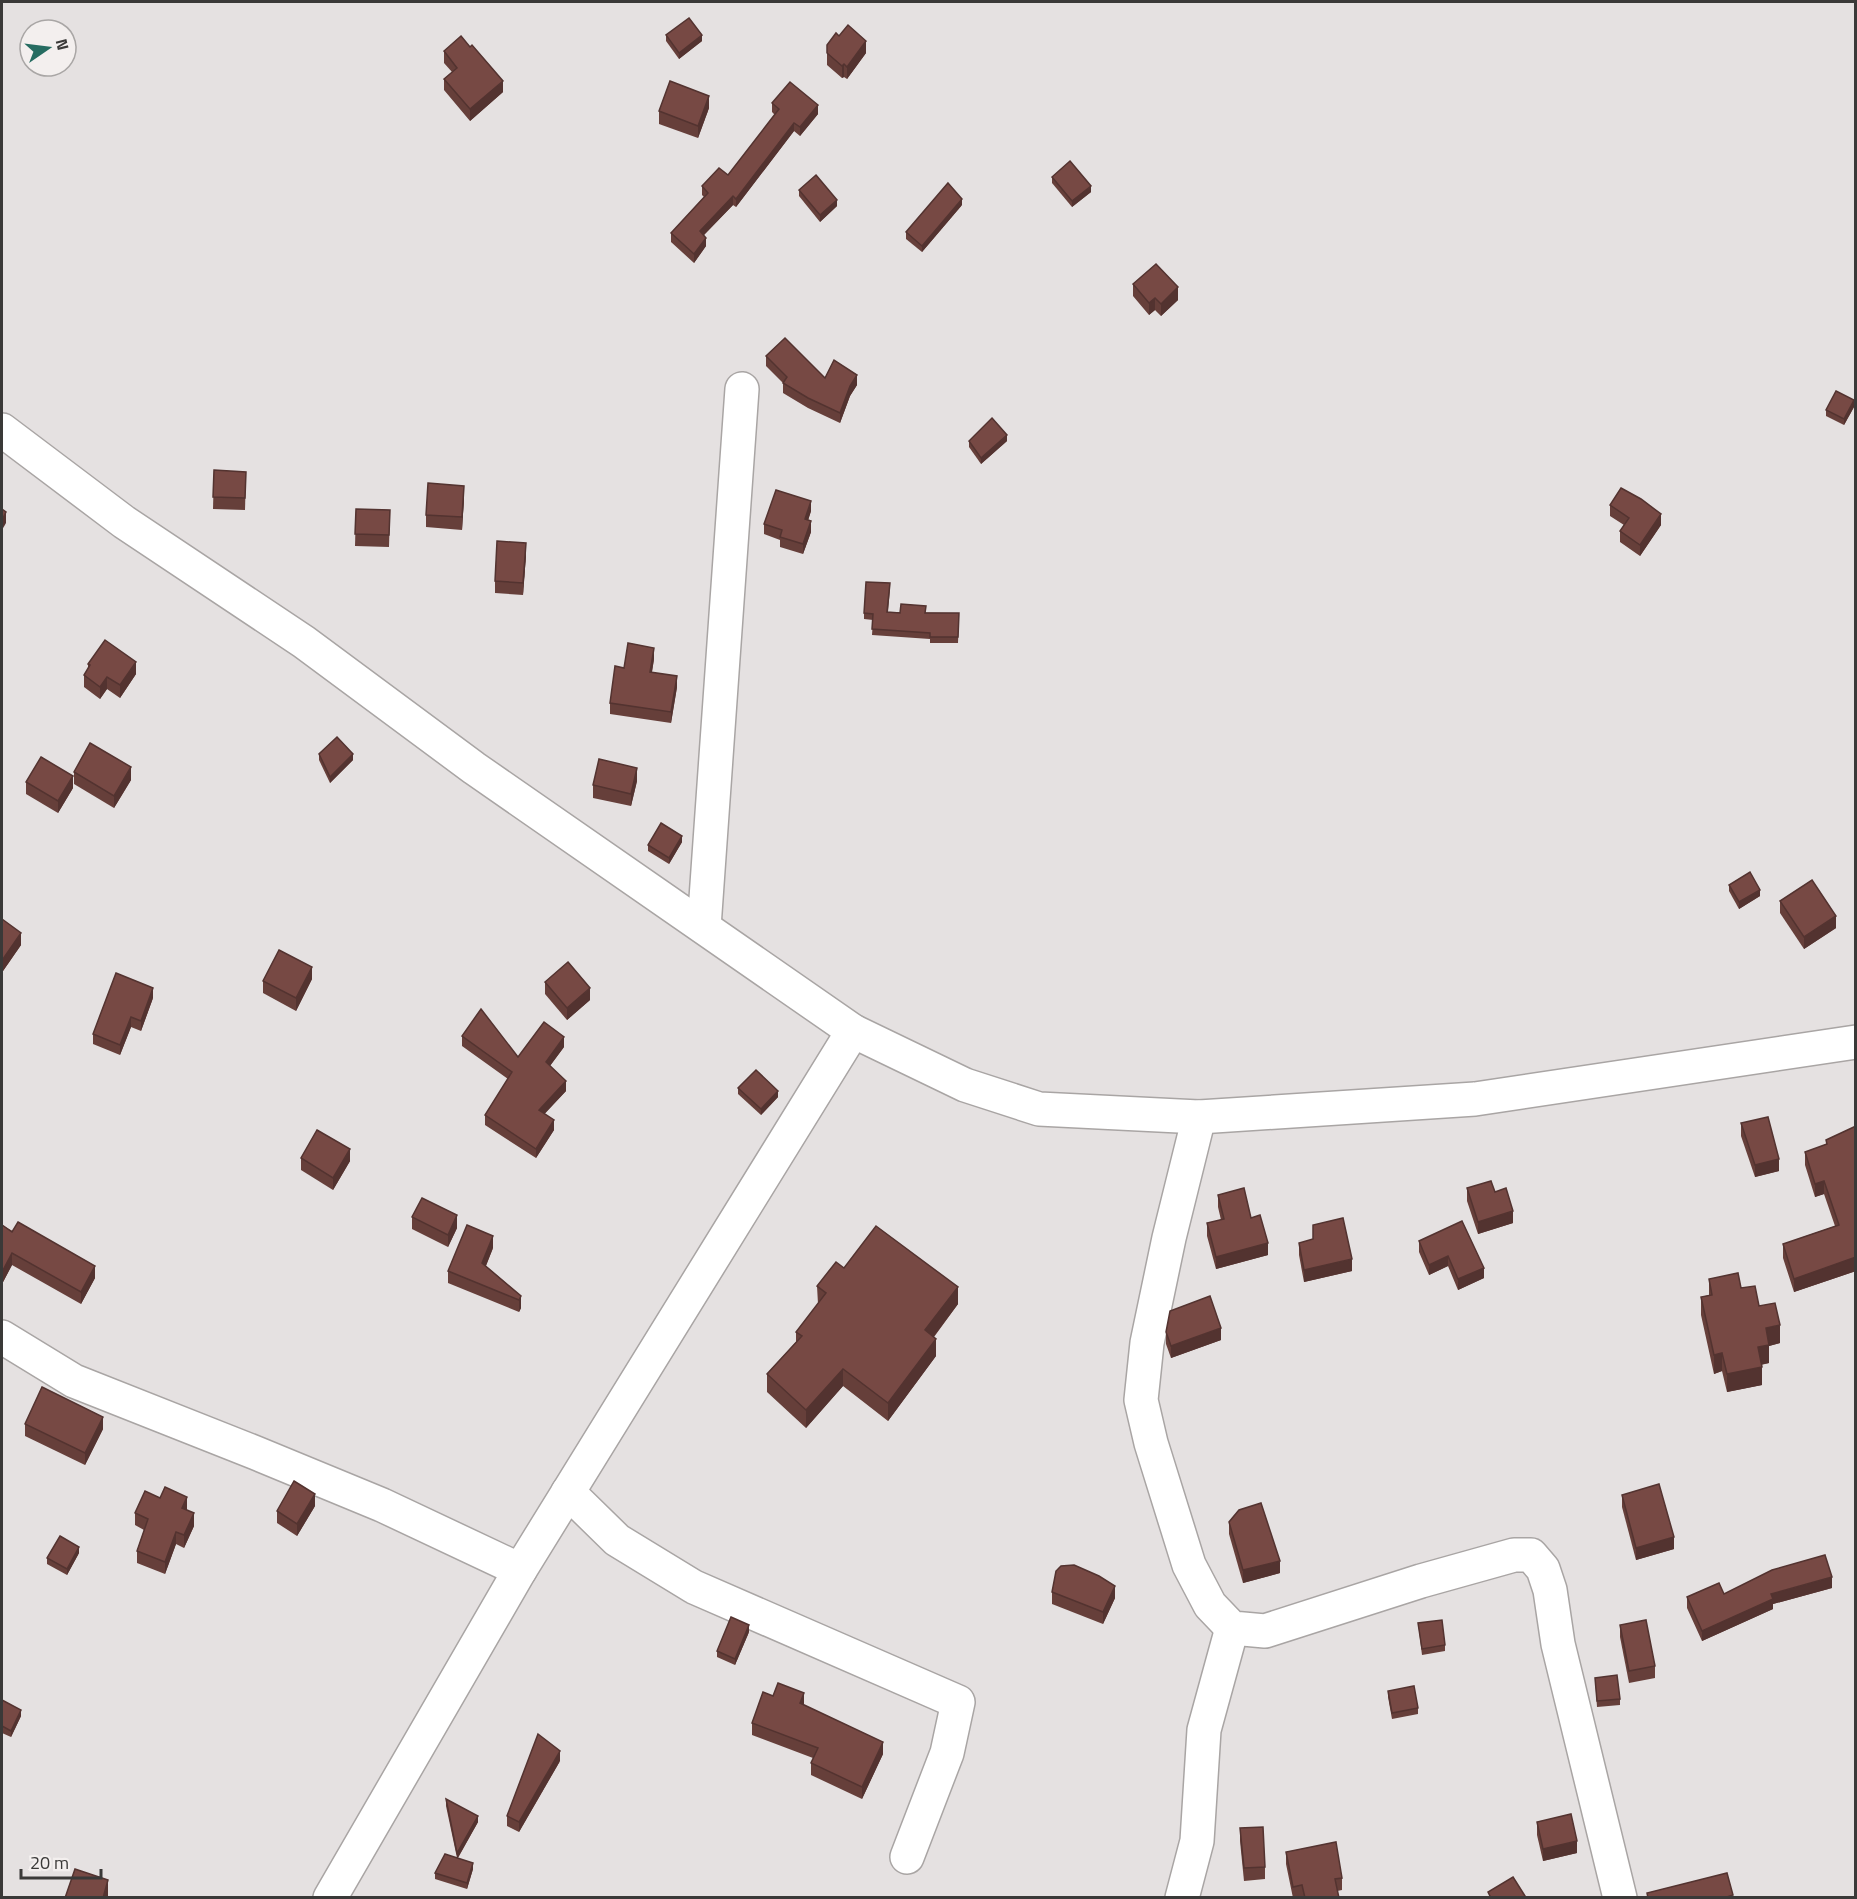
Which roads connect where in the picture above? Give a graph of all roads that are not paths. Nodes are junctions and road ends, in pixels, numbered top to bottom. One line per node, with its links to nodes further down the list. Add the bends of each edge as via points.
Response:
1 (742, 389): 3 (street)
2 (2, 430): 3 (street, via 124,522 304,642 474,768)
3 (704, 927): 4 (street)
4 (853, 1031): 6 (street, via 965,1085 1039,1109); 8 (street)
5 (1856, 1042): 6 (street, via 1475,1099)
6 (1199, 1117): 10 (street, via 1147,1343 1141,1400 1150,1443 1189,1565 1210,1605)
7 (2, 1337): 9 (street, via 74,1381 382,1505)
8 (568, 1492): 9 (street); 11 (street, via 617,1540 694,1587 958,1702 947,1753)
9 (520, 1570): 12 (street)
10 (1232, 1628): 13 (street, via 1203,1730 1197,1841); 14 (street, via 1265,1631 1421,1581 1514,1555 1530,1555 1543,1569 1550,1590 1558,1644)
11 (907, 1857)
12 (330, 1898)
13 (1182, 1898)
14 (1620, 1898)

